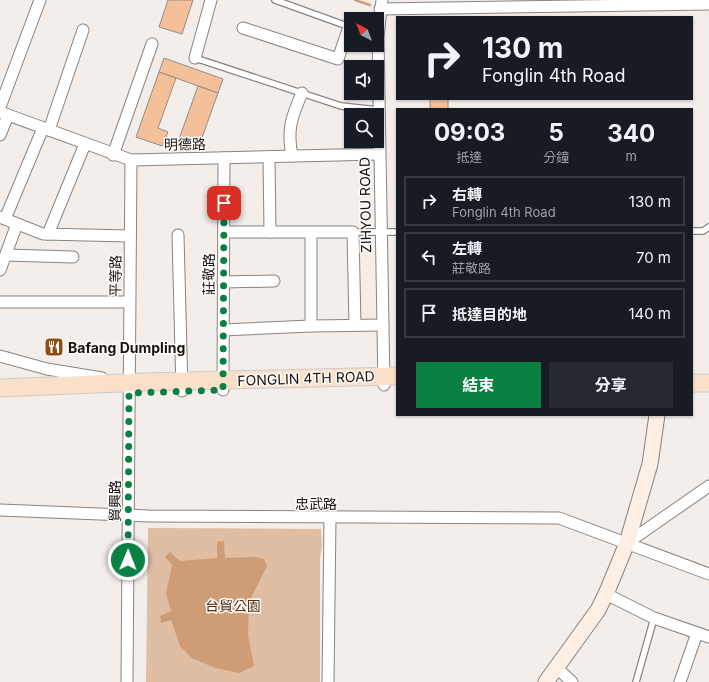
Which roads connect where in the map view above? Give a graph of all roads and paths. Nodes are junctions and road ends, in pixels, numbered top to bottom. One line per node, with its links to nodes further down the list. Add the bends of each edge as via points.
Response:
1 (211, 0): 12 (street)
2 (275, 0): 6 (lane)
3 (36, 1): 16 (street)
4 (709, 4): 5 (street)
5 (381, 5)
6 (344, 25)
7 (243, 28): 9 (street, via 338,59)
8 (84, 30): 17 (street)
9 (344, 43)
10 (152, 44): 22 (street)
11 (377, 52): 15 (street, ZIHYOU ROAD)
12 (195, 58): 13 (lane)
13 (302, 93): 14 (lane, via 342,106); 23 (street, via 289,129)
14 (360, 108)
15 (378, 108)
16 (3, 111): 17 (street, 明德路); 18 (street)
17 (46, 129): 19 (street, 明德路); 27 (street)
18 (0, 135)
19 (85, 144): 22 (street, 明德路); 37 (street)
20 (379, 148): 21 (street, ZIHYOU ROAD)
21 (379, 154): 23 (street, 明德路); 34 (street, ZIHYOU ROAD)
22 (113, 155): 26 (street, 明德路)
23 (292, 156): 24 (street, 明德路)
24 (269, 157): 25 (street, 明德路); 32 (street)
25 (224, 158): 26 (street, 明德路); 31 (street, 莊敬路)
26 (132, 160): 39 (street, 平等路)
27 (2, 218): 28 (street)
28 (17, 224): 37 (street); 40 (street)
29 (709, 228): 30 (lane)
30 (693, 231)
31 (224, 232): 32 (street); 44 (street, 莊敬路)
32 (270, 232): 36 (street)
33 (353, 232): 34 (lane); 36 (street); 47 (street)
34 (381, 232): 35 (lane); 48 (street, ZIHYOU ROAD)
35 (396, 232)
36 (311, 233): 49 (street)
37 (48, 234): 39 (street)
38 (178, 235): 58 (street)
39 (130, 236): 46 (street, 平等路)
40 (6, 255): 41 (street); 42 (street)
41 (73, 257)
42 (0, 270)
43 (274, 281): 44 (street)
44 (223, 282): 50 (street, 莊敬路)
45 (0, 302): 46 (street)
46 (129, 302): 60 (street, 平等路)
47 (355, 325): 48 (street); 49 (street)
48 (383, 325): 54 (street, ZIHYOU ROAD)
49 (311, 326): 50 (street)
50 (223, 330): 57 (street, 莊敬路)
51 (0, 356): 60 (street)
52 (693, 372): 53 (main road)
53 (709, 372)
54 (391, 381): 57 (main road, FONGLIN 4TH ROAD)
55 (693, 383): 56 (main road)
56 (709, 383)
57 (223, 385): 58 (main road, FONGLIN 4TH ROAD)
58 (182, 386): 60 (main road, FONGLIN 4TH ROAD)
59 (0, 388): 60 (main road, FONGLIN 4TH ROAD)
60 (129, 388): 61 (main road, FONGLIN 4TH ROAD); 65 (street, 貿興路)
61 (0, 397)
62 (657, 416): 67 (street, via 650,464)
63 (709, 486): 67 (street)
64 (0, 510): 65 (street, 忠武路)
65 (129, 516): 66 (street, 忠武路); 74 (street, 貿興路)
66 (330, 518): 67 (street, 忠武路, via 559,518); 75 (street)
67 (627, 543): 68 (street, 忠武路); 69 (street)
68 (709, 574)
69 (606, 594): 70 (street); 73 (street, via 598,610)
70 (654, 618): 71 (street); 78 (lane)
71 (697, 633): 72 (street); 79 (street)
72 (709, 637)
73 (556, 667): 76 (street); 77 (street)
74 (127, 682)
75 (328, 682)
76 (546, 682)
77 (572, 682)
78 (636, 682)
79 (680, 682)

